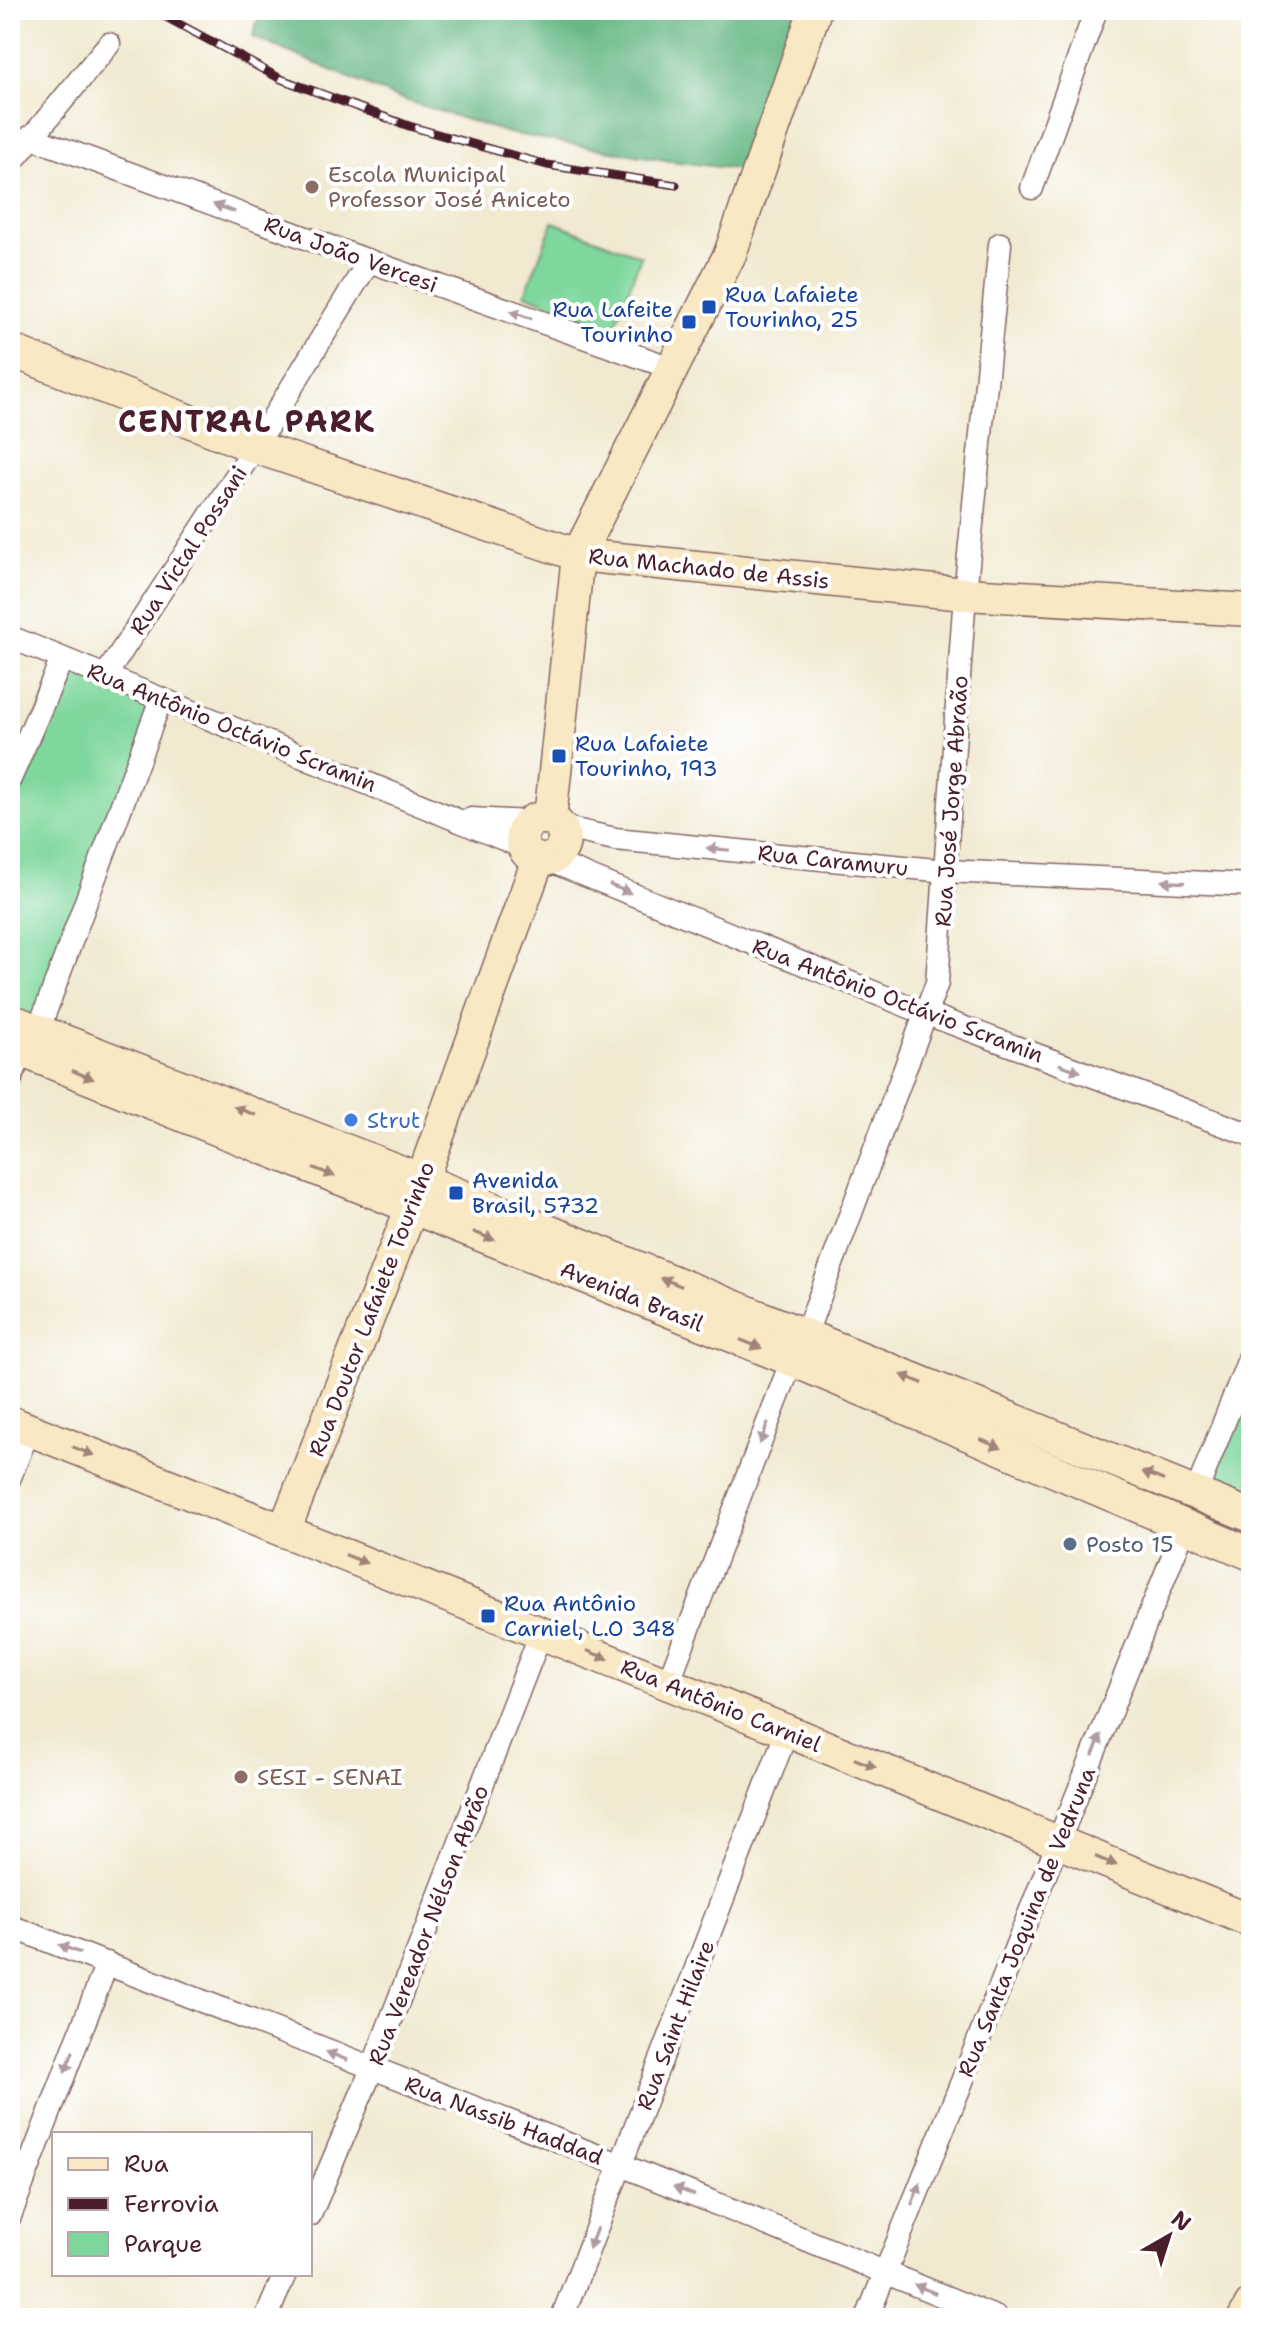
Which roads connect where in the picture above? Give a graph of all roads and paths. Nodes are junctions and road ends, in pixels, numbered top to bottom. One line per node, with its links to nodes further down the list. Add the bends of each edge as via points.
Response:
1 (815, 10): 10 (street, Rua Doutor Lafaiete Tourinho, via 730,254)
2 (1096, 10): 6 (street)
3 (109, 44): 4 (street)
4 (30, 137): 5 (street); 8 (street, Rua João Vercesi, one-way to 4)
5 (10, 164)
6 (1032, 188)
7 (1000, 244): 13 (street, Rua José Jorge Abraão)
8 (369, 261): 10 (street, Rua João Vercesi, one-way to 8); 11 (street, Rua Victal Possani)
9 (10, 350): 11 (street, Rua Machado de Assis)
10 (674, 369): 12 (street, Rua Doutor Lafaiete Tourinho)
11 (255, 447): 12 (street, Rua Machado de Assis); 17 (street, Rua Victal Possani)
12 (578, 555): 13 (street, Rua Machado de Assis); 20 (street, Rua Doutor Lafaiete Tourinho)
13 (965, 594): 14 (street, Rua Machado de Assis); 21 (street, Rua José Jorge Abraão)
14 (1251, 610)
15 (10, 637): 16 (street, Rua Antônio Octávio Scramin)
16 (62, 659): 17 (street, Rua Antônio Octávio Scramin); 19 (street)
17 (106, 675): 18 (street, Rua Antônio Octávio Scramin)
18 (161, 699): 20 (street, Rua Antônio Octávio Scramin, via 455,818); 24 (street)
19 (10, 779)
20 (541, 839): 21 (street, Rua Caramuru, one-way to 20, via 615,839); 23 (street, Rua Antônio Octávio Scramin, one-way to 23); 27 (street, Rua Doutor Lafaiete Tourinho)
21 (946, 871): 22 (street, Rua Caramuru, one-way to 21); 23 (street, Rua José Jorge Abraão, via 937,983)
22 (1251, 885)
23 (927, 1014): 26 (street, Rua Antônio Octávio Scramin, one-way to 26); 28 (street, Rua José Jorge Abraão)
24 (20, 1037): 25 (street); 27 (street, Avenida Brasil)
25 (10, 1081)
26 (1251, 1135)
27 (417, 1194): 28 (street, Avenida Brasil); 35 (street, Rua Doutor Lafaiete Tourinho)
28 (799, 1348): 32 (street, Avenida Brasil, one-way to 28); 34 (street, Avenida Brasil, one-way to 34); 38 (street, Rua José Jorge Abraão, one-way to 38)
29 (1251, 1354): 32 (street)
30 (19, 1426): 31 (street); 35 (street, Rua Antônio Carniel, one-way to 35)
31 (10, 1477)
32 (1196, 1493): 33 (street, Avenida Brasil)
33 (1251, 1516)
34 (1185, 1526): 36 (street, Avenida Brasil); 40 (street, Rua Santa Joquina de Vedruna, one-way to 34)
35 (284, 1531): 37 (street, Rua Antônio Carniel, one-way to 37)
36 (1251, 1554)
37 (541, 1633): 38 (street, Rua Antônio Carniel, one-way to 38); 44 (street, Rua Vereador Nélson Abrão)
38 (668, 1683): 39 (street, Rua Antônio Carniel)
39 (787, 1731): 40 (street, Rua Antônio Carniel, one-way to 40); 45 (street, Rua Saint Hilaire)
40 (1058, 1842): 41 (street, Rua Antônio Carniel, one-way to 41); 48 (street, Rua Santa Joquina de Vedruna, one-way to 40)
41 (1251, 1921)
42 (10, 1926): 43 (street, Rua Nassib Haddad, one-way to 42)
43 (107, 1963): 44 (street, Rua Nassib Haddad, one-way to 43); 47 (street, one-way to 47)
44 (372, 2069): 45 (street, Rua Nassib Haddad); 46 (street, Rua Vereador Nélson Abrão)
45 (621, 2165): 48 (street, Rua Nassib Haddad, one-way to 45); 52 (street, Rua Saint Hilaire, one-way to 52)
46 (312, 2210)
47 (10, 2216)
48 (884, 2273): 53 (street, Rua Santa Joquina de Vedruna); 54 (street, Rua Nassib Haddad, one-way to 48)
49 (284, 2276): 51 (street)
50 (1251, 2305): 55 (street)
51 (266, 2318)
52 (562, 2318)
53 (867, 2318)
54 (997, 2318)
55 (1244, 2318)

